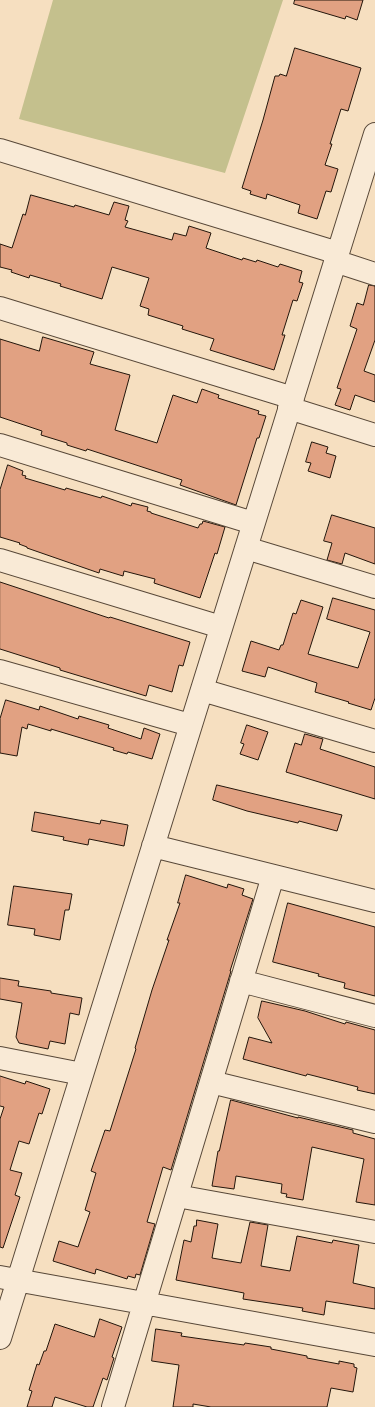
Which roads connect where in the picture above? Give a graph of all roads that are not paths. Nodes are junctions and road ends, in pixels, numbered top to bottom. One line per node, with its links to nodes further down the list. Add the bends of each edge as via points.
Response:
1 (375, 134): 3 (street)
2 (0, 150): 3 (street)
3 (337, 257): 4 (street); 6 (street)
4 (375, 274)
5 (0, 308): 6 (street)
6 (291, 403): 7 (street); 9 (street)
7 (375, 435)
8 (0, 445): 9 (street)
9 (253, 523): 10 (street)
10 (246, 548): 12 (street); 13 (street)
11 (0, 560): 13 (street)
12 (375, 587)
13 (221, 627): 15 (street)
14 (0, 671): 16 (street)
15 (202, 690): 16 (street); 17 (street)
16 (190, 725): 18 (street)
17 (375, 741)
18 (153, 846): 19 (street); 24 (street)
19 (273, 876): 20 (street); 21 (street)
20 (375, 901)
21 (241, 981): 22 (street); 25 (street)
22 (375, 1016)
23 (0, 1058): 24 (street)
24 (82, 1074): 29 (street)
25 (211, 1082): 26 (street); 27 (street)
26 (375, 1122)
27 (176, 1196): 28 (street); 30 (street)
28 (375, 1232)
29 (9, 1279): 30 (street); 31 (street)
30 (144, 1304): 32 (street); 33 (street)
31 (0, 1338)
32 (375, 1346)
33 (113, 1407)

